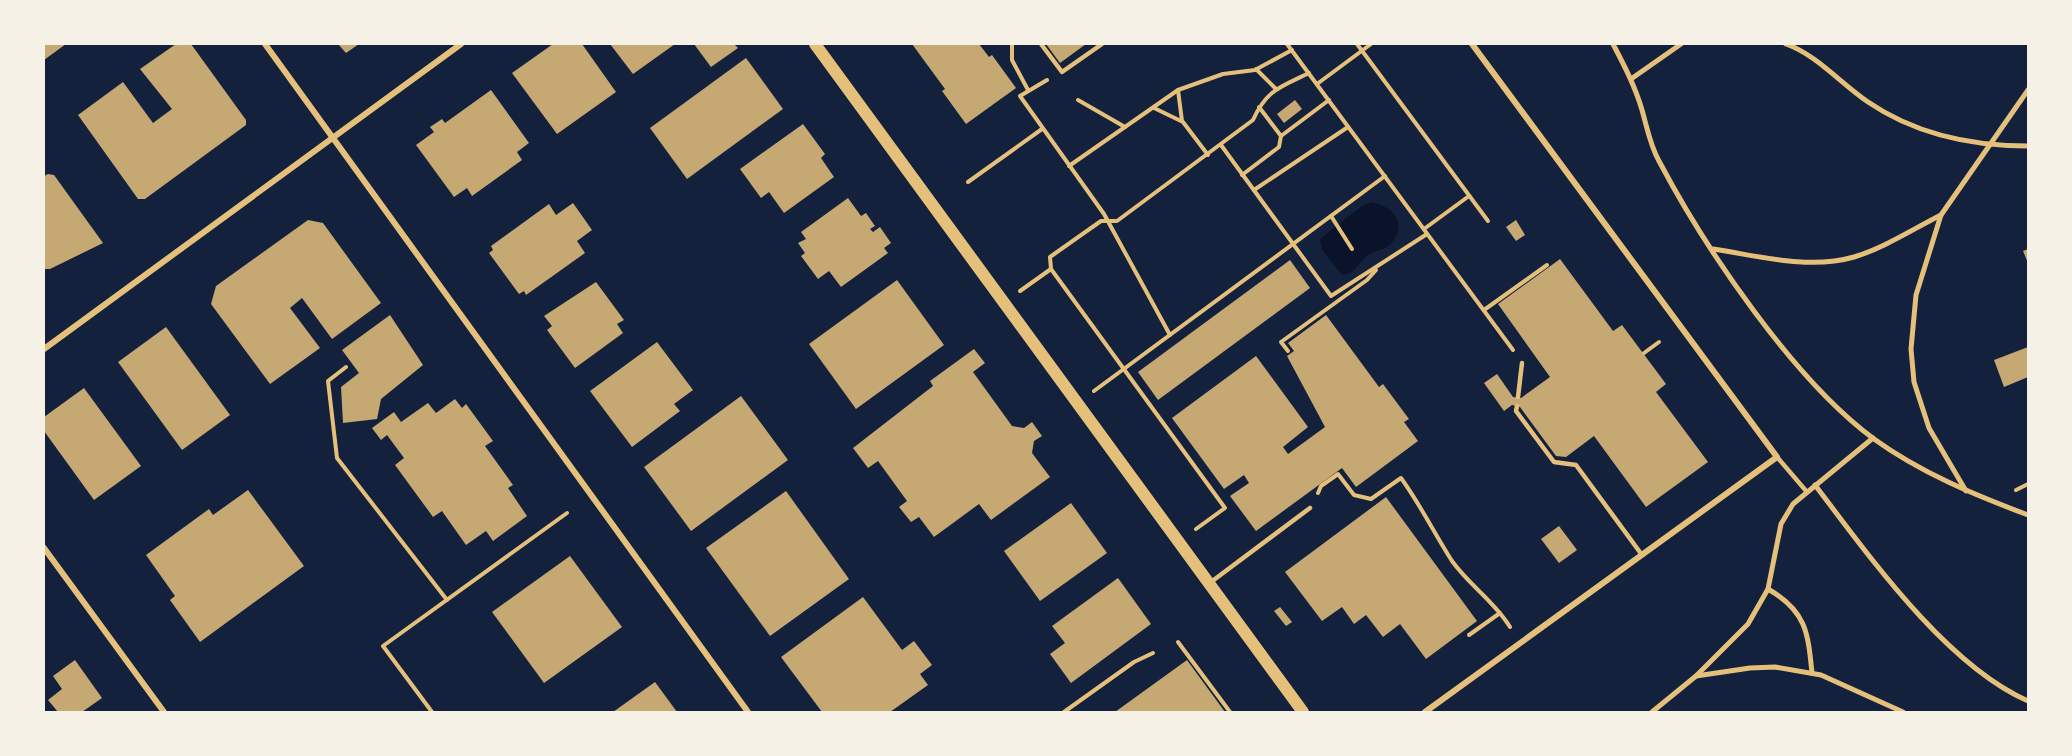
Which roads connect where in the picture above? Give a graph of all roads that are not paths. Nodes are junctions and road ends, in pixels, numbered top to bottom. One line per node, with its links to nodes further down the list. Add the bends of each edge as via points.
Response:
1 (265, 44): 13 (street)
2 (461, 44): 13 (street)
3 (815, 44): 30 (main road)
4 (1041, 44): 5 (lane, via 1062,72)
5 (1102, 44)
6 (1472, 44): 22 (street)
7 (1613, 44): 11 (street)
8 (1681, 44): 11 (street)
9 (1786, 44): 10 (street)
10 (1799, 46): 14 (street, via 1868,102 1930,133 1984,144)
11 (1631, 80): 16 (street, via 1658,159)
12 (2028, 90): 15 (street)
13 (334, 136): 17 (street); 36 (street)
14 (2028, 146)
15 (1941, 214): 16 (street, via 1855,256 1825,262); 25 (street, via 1916,295 1911,349 1914,382 1929,428)
16 (1713, 249): 21 (street, via 1753,309 1799,366)
17 (44, 349)
18 (1522, 363): 19 (lane)
19 (1518, 398)
20 (1517, 406): 29 (lane, via 1516,411 1554,462 1576,465)
21 (1873, 438): 23 (street); 25 (street)
22 (1777, 457): 24 (lane); 29 (street)
23 (1815, 485): 24 (street); 34 (street, via 1929,626 1975,667)
24 (1807, 492): 31 (street, via 1793,504 1781,524)
25 (1967, 492): 27 (street)
26 (1310, 508): 30 (lane)
27 (2028, 515)
28 (44, 548): 35 (street)
29 (1642, 555): 38 (street)
30 (1209, 583): 37 (main road)
31 (1768, 589): 32 (street, via 1784,599 1803,622); 33 (street, via 1748,624)
32 (1812, 673): 33 (street, via 1758,668); 40 (street)
33 (1696, 676): 39 (street)
34 (2028, 701)
35 (164, 712)
36 (748, 712)
37 (1303, 712)
38 (1425, 712)
39 (1652, 712)
40 (1903, 712)

